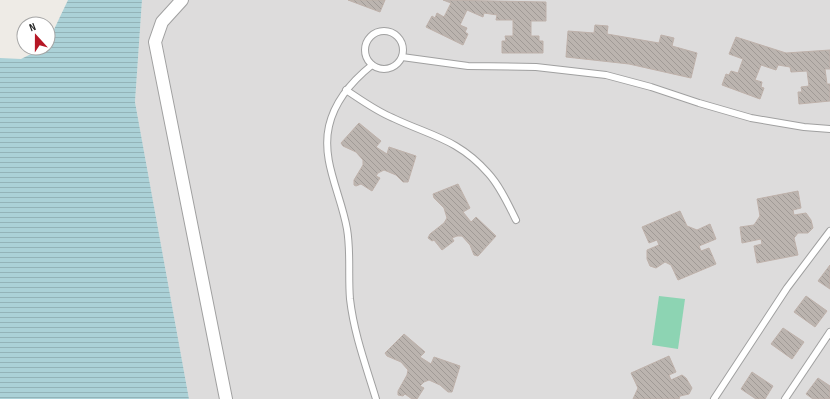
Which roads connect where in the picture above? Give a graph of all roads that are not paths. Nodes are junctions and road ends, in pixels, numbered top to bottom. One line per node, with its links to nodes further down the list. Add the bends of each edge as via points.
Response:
1 (182, 0): 9 (street, via 162,22 155,42)
2 (402, 57): 3 (lane, via 389,68 383,69); 3 (lane, via 402,45 396,35 379,32 369,39 365,50); 5 (lane, via 468,66 536,67 606,75 751,118)
3 (372, 65): 4 (lane)
4 (346, 90): 6 (lane, via 369,106 445,139 468,154 488,173 504,195); 10 (lane, via 335,107 326,145 328,165 348,231 350,297 354,323)
5 (830, 129)
6 (516, 220)
7 (830, 231): 11 (lane, via 787,288)
8 (830, 332): 12 (lane)
9 (226, 399)
10 (376, 399)
11 (714, 399)
12 (785, 399)

